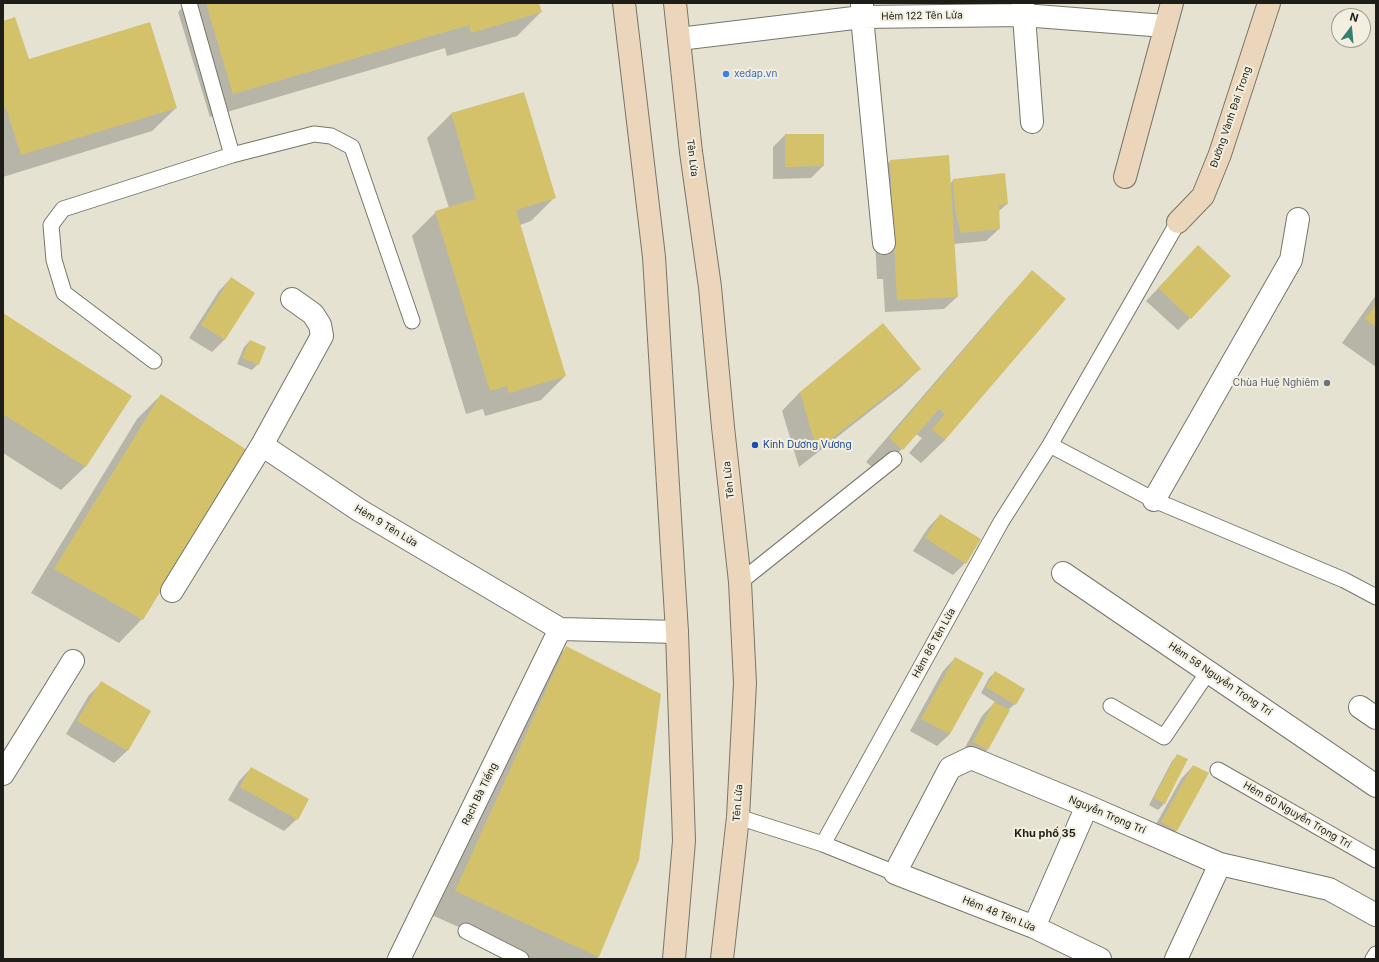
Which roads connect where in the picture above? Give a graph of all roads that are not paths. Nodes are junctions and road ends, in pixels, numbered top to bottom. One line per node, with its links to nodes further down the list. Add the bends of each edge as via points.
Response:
1 (189, 3): 11 (lane)
2 (624, 3): 28 (main road, via 654,257)
3 (675, 3): 9 (main road, Tên Lửa)
4 (1172, 3): 8 (main road)
5 (1269, 3): 14 (main road, Đường Vành Đai Trong, via 1220,154 1203,196)
6 (1023, 9): 7 (street, Hẻm 122 Tên Lửa); 8 (street, Hẻm 122 Tên Lửa); 10 (street)
7 (862, 10): 9 (street, Hẻm 122 Tên Lửa); 15 (street)
8 (1166, 26): 12 (main road)
9 (679, 39): 24 (main road, Tên Lửa, via 691,152 710,287 722,426)
10 (1032, 122)
11 (232, 155): 17 (lane, via 314,134 331,136 352,147); 18 (lane, via 63,209 51,225 54,260 64,293)
12 (1125, 177)
13 (1298, 219): 22 (street, via 1291,260)
14 (1178, 222): 19 (lane, Hẻm 86 Tên Lửa)
15 (884, 243)
16 (292, 299): 20 (street, via 313,314 320,325 322,336)
17 (412, 322)
18 (154, 361)
19 (1050, 444): 22 (lane); 37 (lane, Hẻm 86 Tên Lửa, via 1001,522)
20 (262, 445): 25 (street); 27 (street, Hẻm 9 Tên Lửa, via 359,510)
21 (894, 459): 24 (lane)
22 (1154, 500): 26 (lane)
23 (1063, 573): 30 (street, Hẻm 58 Nguyễn Trọng Trí)
24 (740, 582): 36 (main road, Tên Lửa, via 745,683)
25 (172, 591)
26 (1376, 596)
27 (560, 629): 28 (street, Hẻm 9 Tên Lửa); 45 (street, Rạch Bà Tiếng)
28 (677, 632): 47 (main road, via 684,841)
29 (73, 661): 33 (street)
30 (1208, 672): 31 (lane, via 1164,737); 34 (street, Hẻm 58 Nguyễn Trọng Trí)
31 (1111, 706)
32 (1218, 770): 38 (lane, Hẻm 60 Nguyễn Trọng Trí)
33 (3, 774)
34 (1376, 786)
35 (1087, 806): 39 (street, Nguyễn Trọng Trí); 40 (street, Nguyễn Trọng Trí, via 971,758 950,768); 42 (street)
36 (738, 817): 37 (lane); 48 (main road, Tên Lửa)
37 (823, 844): 40 (lane)
38 (1376, 860)
39 (1220, 864): 41 (street, Nguyễn Trọng Trí, via 1329,890); 50 (street)
40 (895, 873): 42 (street, Hẻm 48 Tên Lửa)
41 (1376, 915)
42 (1034, 928): 49 (street, Hẻm 48 Tên Lửa)
43 (466, 931): 46 (lane)
44 (1376, 954): 51 (lane)
45 (399, 959)
46 (521, 959)
47 (674, 959)
48 (722, 959)
49 (1100, 959)
50 (1176, 959)
51 (1373, 959)

